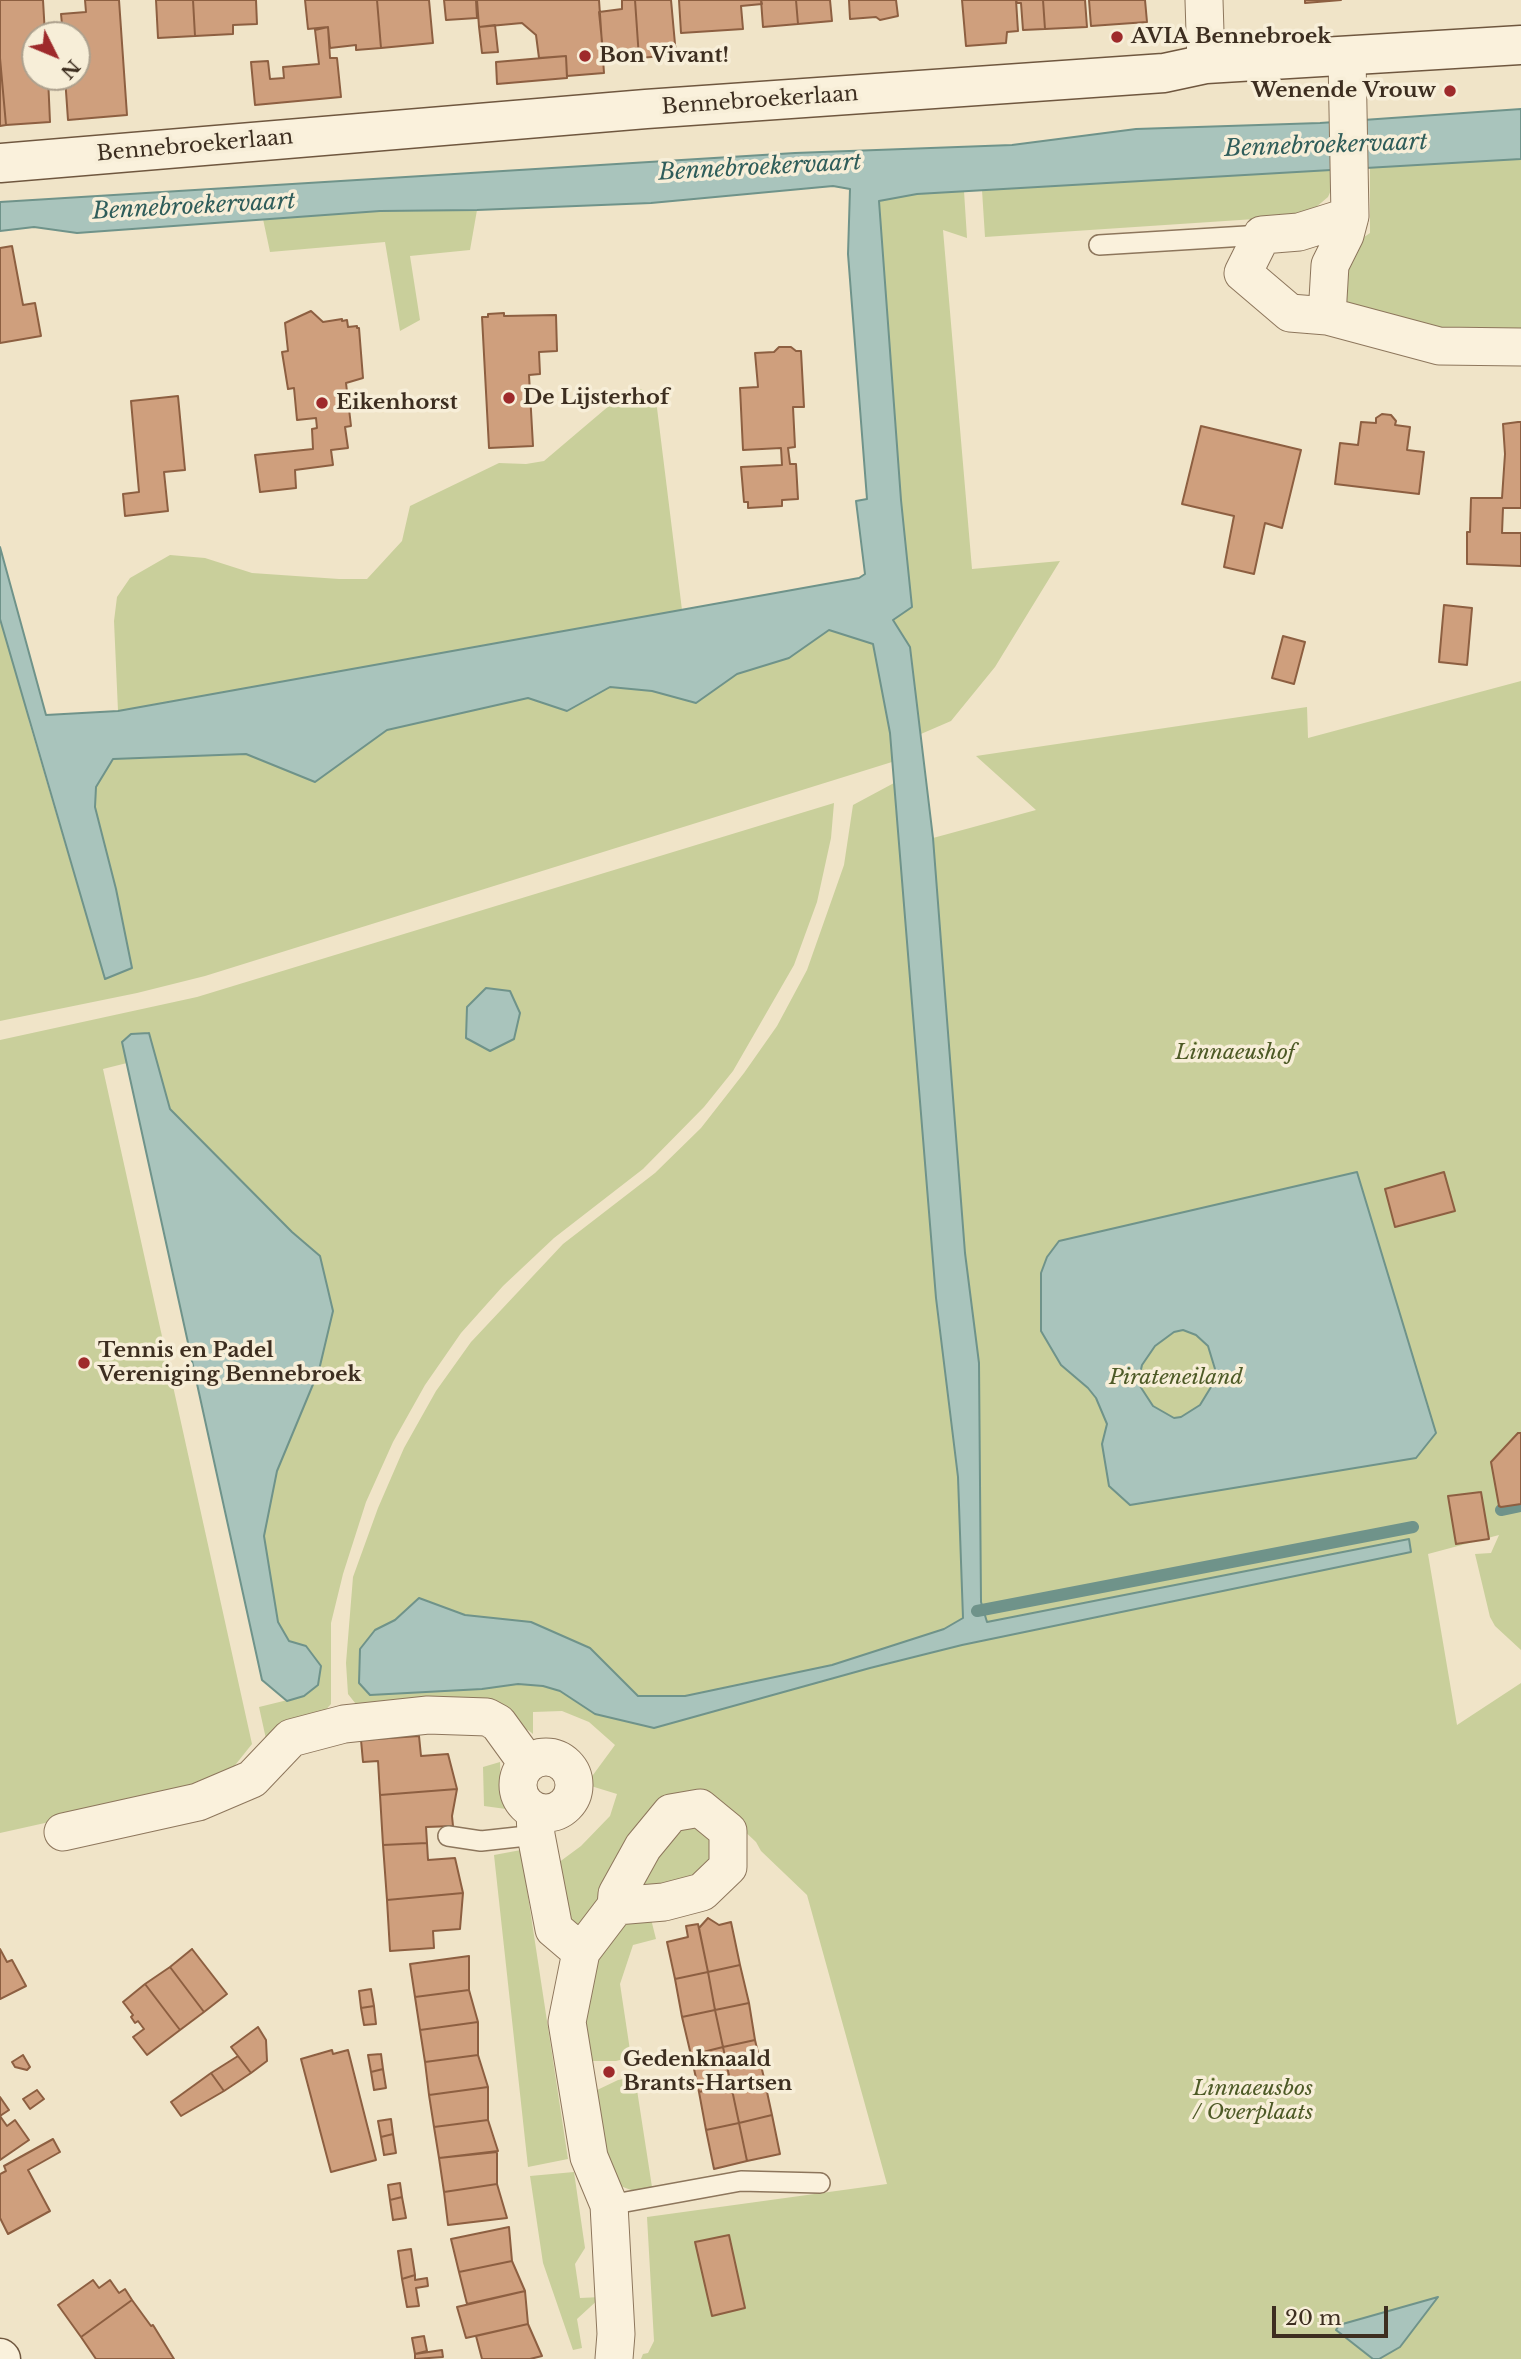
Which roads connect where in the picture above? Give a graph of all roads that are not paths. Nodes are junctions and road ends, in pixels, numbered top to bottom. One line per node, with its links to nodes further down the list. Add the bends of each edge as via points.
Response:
1 (1204, 0): 4 (street)
2 (1521, 45): 3 (street, Bennebroekerlaan)
3 (1347, 57): 4 (street, Bennebroekerlaan); 6 (street)
4 (1206, 64): 5 (street, Bennebroekerlaan, via 1164,73 646,108)
5 (0, 163)
6 (1350, 201): 7 (street, via 1299,232); 9 (street, via 1345,235 1330,265)
7 (1262, 235): 8 (lane); 9 (street, via 1243,273 1290,313)
8 (1099, 245)
9 (1327, 316): 10 (street, via 1439,346)
10 (1521, 347)
11 (527, 1763): 12 (street, via 517,1786); 12 (street, via 551,1756 563,1761 575,1783 565,1806); 13 (street, via 498,1723 486,1717 428,1714 344,1724 291,1738 253,1779 198,1802)
12 (536, 1824): 14 (lane, via 481,1840); 16 (street, via 554,1929)
13 (63, 1832)
14 (449, 1836)
15 (616, 1906): 16 (street)
16 (581, 1952): 18 (street, via 567,2022 589,2157)
17 (820, 2183): 18 (lane, via 741,2181)
18 (609, 2205): 19 (street)
19 (614, 2359)

